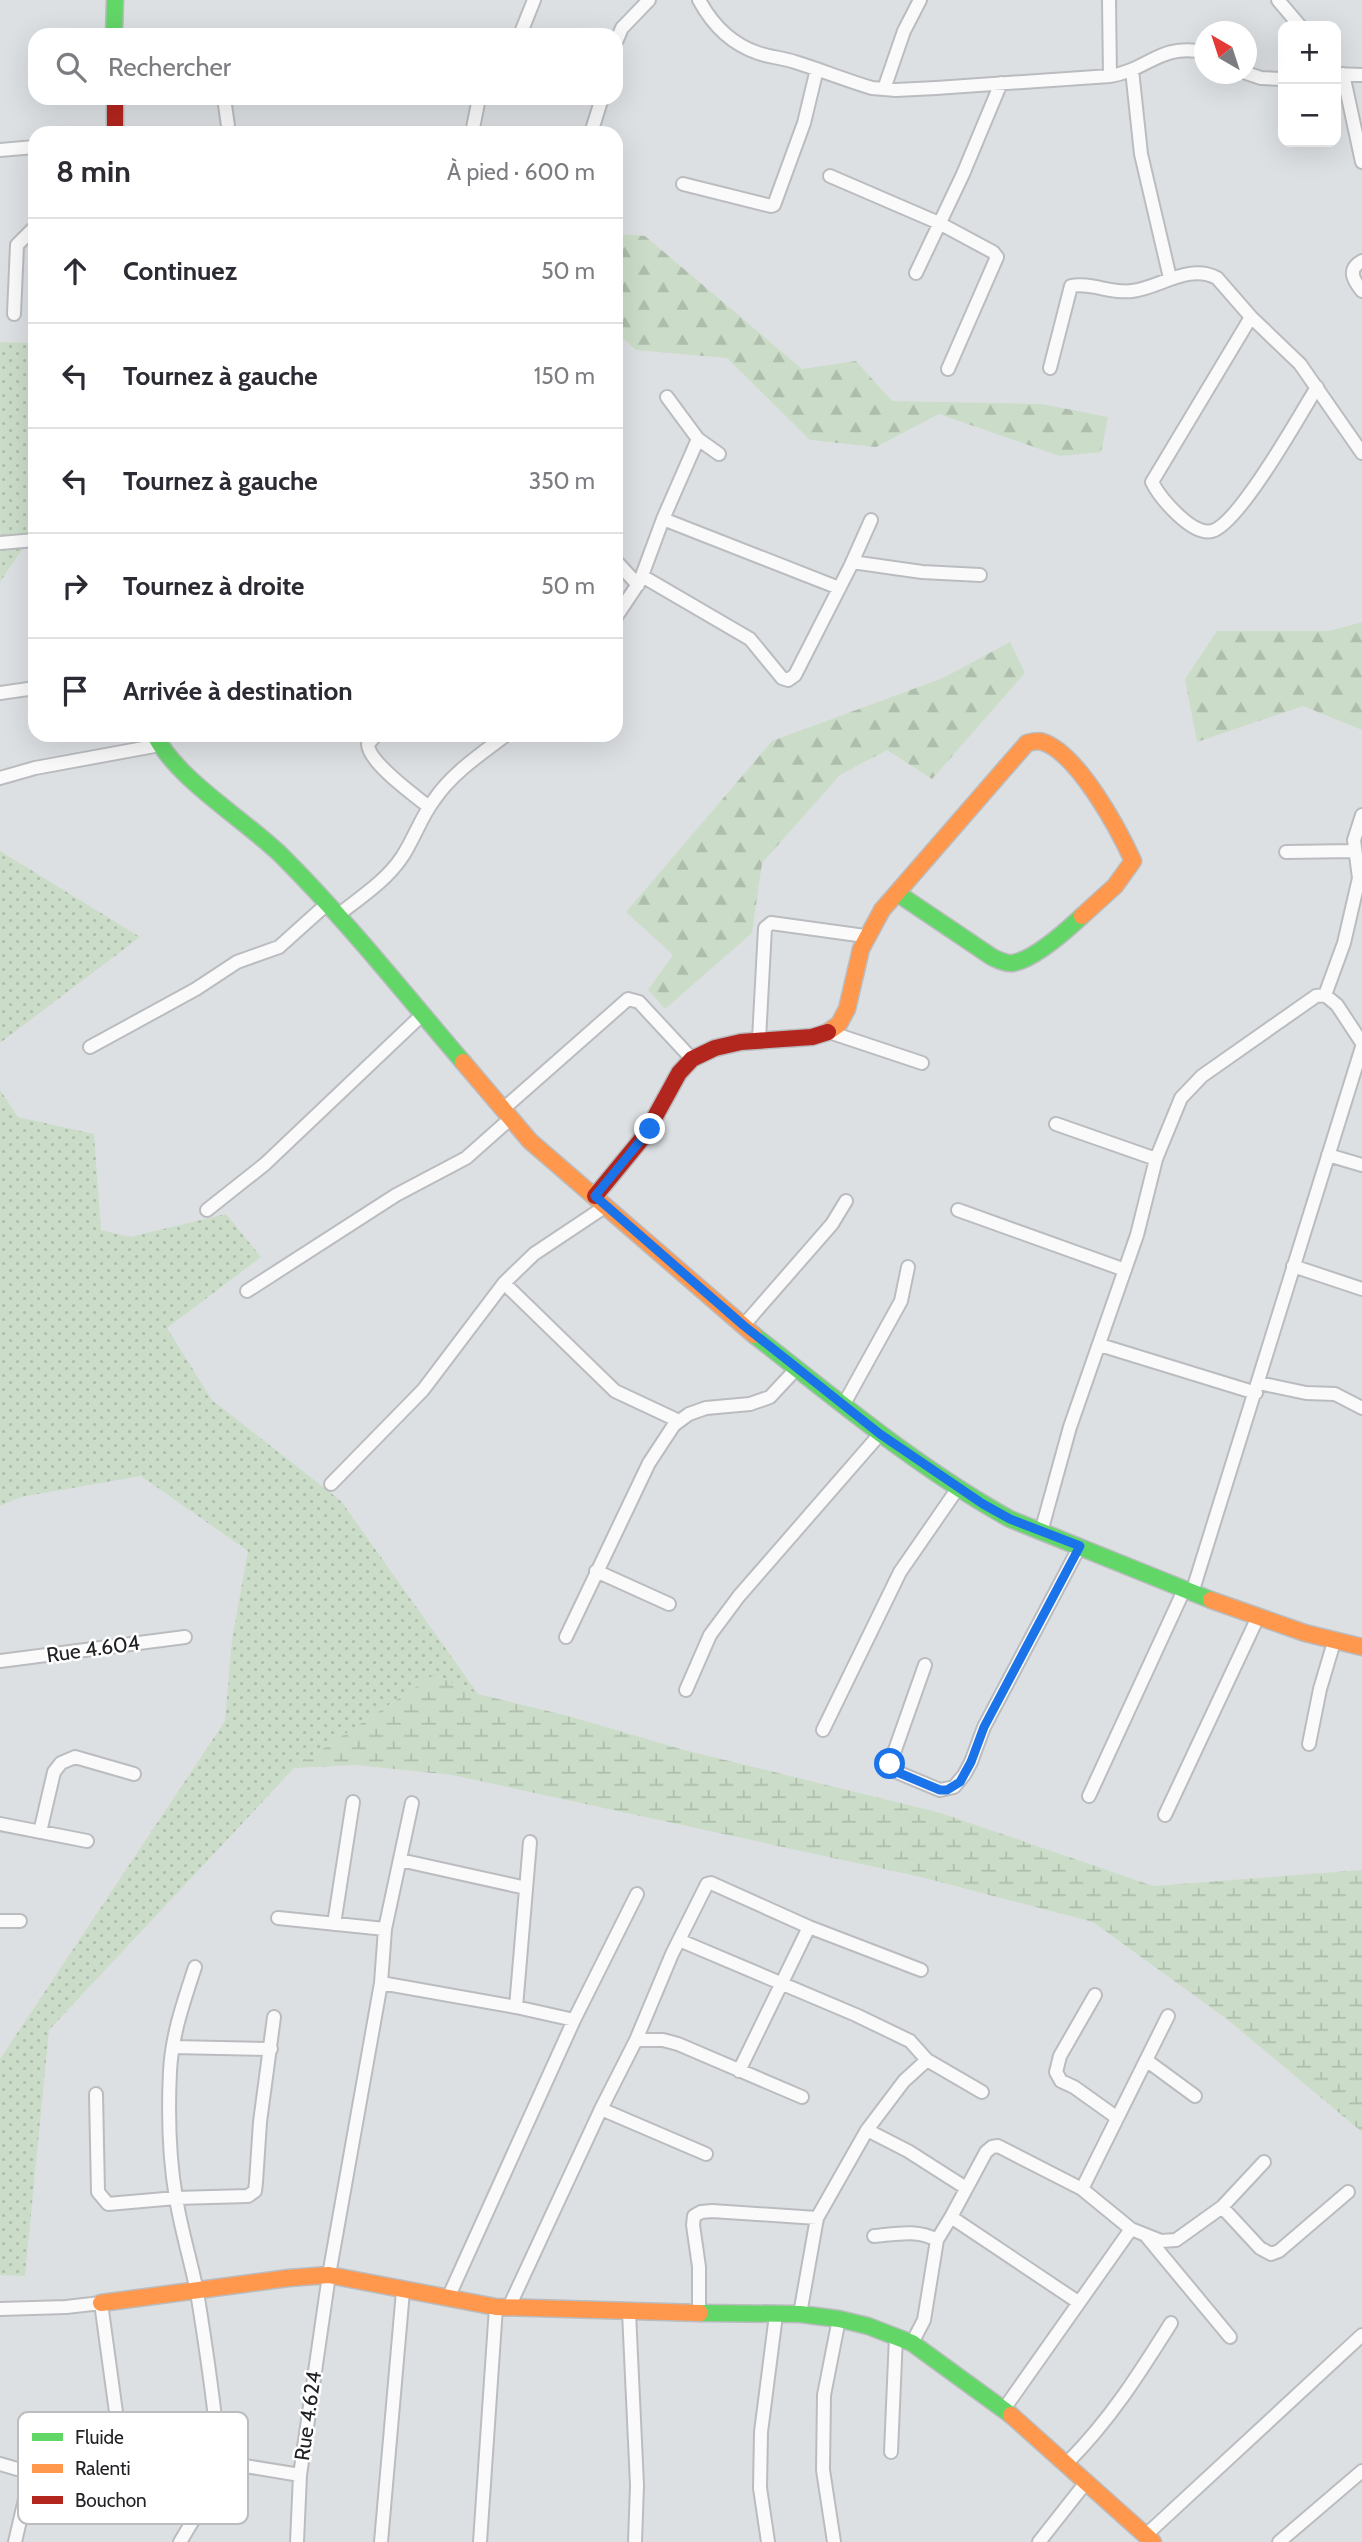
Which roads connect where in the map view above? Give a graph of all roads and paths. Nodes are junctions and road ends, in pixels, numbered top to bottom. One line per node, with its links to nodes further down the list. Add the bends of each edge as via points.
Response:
1 (114, 0): 9 (street)
2 (534, 0): 10 (street)
3 (649, 0): 11 (street)
4 (699, 0): 13 (street, via 708,17 737,43)
5 (920, 0): 22 (street)
6 (1109, 0): 17 (street)
7 (1286, 3): 8 (street)
8 (1297, 21)
9 (114, 28)
10 (523, 28)
11 (622, 28)
12 (1194, 51): 14 (street, via 1174,50)
13 (817, 69): 22 (street); 35 (street, via 804,123 774,205)
14 (1132, 70): 17 (street); 40 (street, via 1141,153)
15 (1341, 74): 16 (street)
16 (1362, 75)
17 (1110, 76): 21 (street)
18 (1257, 77): 19 (street)
19 (1278, 79)
20 (1341, 82): 33 (street)
21 (1001, 83): 22 (street); 36 (street)
22 (884, 89)
23 (115, 105): 27 (street)
24 (225, 105): 28 (street)
25 (478, 105): 29 (street)
26 (600, 105): 30 (street)
27 (115, 126)
28 (228, 126)
29 (473, 126)
30 (593, 126)
31 (28, 148): 32 (street)
32 (0, 150)
33 (1362, 162)
34 (830, 176): 36 (street)
35 (683, 184)
36 (940, 223): 39 (street); 45 (street, via 993,251 996,257)
37 (28, 234): 42 (street, via 17,245)
38 (1362, 261): 41 (street, via 1352,271)
39 (916, 273)
40 (1170, 278): 43 (street, via 1211,275); 44 (street, via 1130,292 1071,286)
41 (1362, 291)
42 (14, 314)
43 (1251, 317): 46 (street); 46 (street, via 1152,482 1190,526 1210,532 1232,518)
44 (1050, 368)
45 (948, 369)
46 (1317, 387): 49 (street)
47 (667, 397): 48 (street)
48 (698, 439): 50 (street); 51 (street)
49 (1362, 453)
50 (719, 454)
51 (663, 519): 58 (street); 59 (street)
52 (871, 520): 55 (street)
53 (28, 541): 54 (street)
54 (0, 543)
55 (852, 562): 57 (street); 59 (street)
56 (623, 567): 58 (street)
57 (981, 575)
58 (640, 581): 59 (street, via 750,639 788,680 795,675); 60 (street)
59 (839, 588)
60 (623, 606)
61 (28, 689): 62 (street)
62 (0, 693)
63 (149, 742): 67 (street)
64 (159, 742): 73 (street, via 175,764 280,854)
65 (370, 742): 68 (street, via 369,751)
66 (497, 742): 68 (street, via 466,765)
67 (0, 778)
68 (429, 807): 73 (street, via 388,874)
69 (1362, 815): 70 (street)
70 (1354, 851): 71 (street); 75 (street, via 1359,878 1344,943)
71 (1286, 852)
72 (897, 893): 72 (street, via 1035,738 1062,753 1086,780 1133,861 1090,910 1042,949 1013,963 992,957); 74 (street)
73 (333, 909): 76 (street); 80 (street, via 279,947 237,962)
74 (865, 936): 77 (street, via 846,1011); 78 (street, via 767,925)
75 (1325, 995): 79 (street, via 1337,1005); 86 (street, via 1316,996 1190,1087)
76 (423, 1014): 83 (street); 90 (street, via 265,1164)
77 (830, 1032): 78 (street); 82 (street)
78 (758, 1039): 81 (street)
79 (1362, 1045): 85 (street)
80 (90, 1047)
81 (692, 1059): 83 (street, via 639,1002 628,999); 88 (street, via 683,1066 663,1108)
82 (922, 1063)
83 (506, 1115): 88 (street); 97 (street, via 466,1158 396,1195)
84 (1056, 1124): 86 (street)
85 (1328, 1155): 87 (street); 92 (street)
86 (1156, 1159): 94 (street)
87 (1362, 1164)
88 (600, 1201): 95 (street); 98 (street)
89 (846, 1201): 98 (street, via 832,1224)
90 (208, 1210)
91 (957, 1210): 94 (street)
92 (1293, 1266): 96 (street); 101 (street)
93 (908, 1267): 102 (street, via 901,1301)
94 (1125, 1270): 99 (street)
95 (504, 1283): 104 (street, via 615,1391); 106 (street, via 424,1390)
96 (1362, 1289)
97 (247, 1291)
98 (743, 1325): 100 (street)
99 (1100, 1345): 101 (street); 108 (street, via 1070,1427)
100 (797, 1368): 102 (street); 104 (street, via 770,1397 750,1404 706,1408)
101 (1257, 1388): 103 (street, via 1335,1394); 111 (street)
102 (844, 1404): 105 (street)
103 (1362, 1408)
104 (678, 1421): 110 (street, via 662,1439)
105 (880, 1434): 107 (street); 120 (street, via 738,1595 710,1635)
106 (331, 1485)
107 (958, 1488): 108 (street); 121 (street, via 900,1572)
108 (1041, 1532): 109 (street)
109 (1080, 1546): 111 (street); 119 (street, via 984,1727 971,1762 960,1782 947,1790 892,1770 890,1764)
110 (596, 1571): 112 (street); 115 (street)
111 (1188, 1592): 113 (street); 124 (street)
112 (669, 1604)
113 (1258, 1617): 116 (street); 127 (street)
114 (186, 1637): 118 (street, Rue 4.604)
115 (566, 1637)
116 (1334, 1642): 117 (street); 122 (street)
117 (1362, 1647)
118 (0, 1661)
119 (925, 1665)
120 (686, 1690)
121 (822, 1730)
122 (1309, 1744)
123 (134, 1774): 129 (street, via 75,1757 61,1763 54,1772)
124 (1089, 1796)
125 (353, 1802): 138 (street)
126 (412, 1803): 132 (street, Rue 4.624)
127 (1165, 1815)
128 (0, 1824): 129 (street)
129 (40, 1832): 130 (street)
130 (87, 1841)
131 (530, 1842): 133 (street)
132 (400, 1860): 133 (street); 140 (street, Rue 4.624)
133 (526, 1888): 147 (street)
134 (636, 1894): 150 (street)
135 (278, 1918): 138 (street)
136 (0, 1921): 137 (street)
137 (20, 1921)
138 (334, 1924): 140 (street)
139 (809, 1927): 141 (street, via 711,1883 704,1888); 143 (street); 145 (street)
140 (385, 1929): 144 (street, Rue 4.624)
141 (679, 1940): 145 (street); 151 (street)
142 (195, 1967): 152 (street)
143 (921, 1970)
144 (381, 1983): 147 (street); 177 (street, Rue 4.624)
145 (780, 1983): 154 (street, via 910,2041); 156 (street)
146 (1095, 1995): 162 (street, via 1060,2056 1056,2072 1061,2081)
147 (516, 2007): 150 (street)
148 (1168, 2016): 155 (street)
149 (274, 2017): 153 (street)
150 (574, 2020): 180 (street)
151 (636, 2040): 156 (street, via 678,2044); 161 (street)
152 (173, 2047): 153 (street); 169 (street, via 171,2147)
153 (271, 2049): 169 (street, via 255,2191 241,2198)
154 (927, 2060): 157 (street); 163 (street, via 904,2081)
155 (1146, 2060): 159 (street); 162 (street)
156 (739, 2071): 160 (street)
157 (982, 2092)
158 (96, 2094): 169 (street, via 98,2192 102,2199 108,2204)
159 (1195, 2096)
160 (802, 2097)
161 (601, 2109): 164 (street); 183 (street)
162 (1116, 2117): 167 (street)
163 (867, 2130): 166 (street); 172 (street)
164 (706, 2154)
165 (1264, 2162): 170 (street)
166 (966, 2188): 167 (street, via 986,2152 998,2146); 171 (street)
167 (1082, 2189): 173 (street)
168 (1348, 2192): 170 (street, via 1270,2254)
169 (176, 2198): 178 (street)
170 (1222, 2207): 175 (street, via 1176,2241)
171 (951, 2217): 176 (street); 181 (street)
172 (817, 2218): 186 (street, via 712,2211 694,2216); 187 (street)
173 (1131, 2229): 175 (street); 181 (street)
174 (874, 2236): 176 (street, via 912,2232)
175 (1147, 2237): 193 (street)
176 (937, 2240): 194 (street, via 924,2320)
177 (329, 2275): 178 (street); 179 (street); 204 (street, Rue 4.624)
178 (196, 2290): 182 (street); 197 (street)
179 (403, 2291): 180 (street); 212 (street)
180 (447, 2298): 183 (street)
181 (1078, 2302): 195 (street)
182 (101, 2303): 184 (street); 196 (street, Rue 4.624)
183 (503, 2307): 185 (street); 213 (street)
184 (0, 2309)
185 (629, 2312): 186 (street); 214 (street, via 637,2484)
186 (699, 2313): 188 (street)
187 (800, 2314): 188 (street); 189 (street)
188 (776, 2315): 215 (street, via 761,2432 760,2488)
189 (839, 2319): 192 (street); 216 (street, via 824,2395 823,2470)
190 (1171, 2323): 199 (street, via 1120,2404)
191 (1362, 2335): 208 (street)
192 (895, 2336): 194 (street); 198 (street)
193 (1230, 2337)
194 (912, 2343): 195 (street)
195 (1004, 2409): 199 (street)
196 (116, 2412)
197 (215, 2412)
198 (891, 2452)
199 (1068, 2463): 205 (street)
200 (0, 2464): 202 (street)
201 (248, 2466): 204 (street, Rue 4.624)
202 (18, 2469)
203 (1362, 2470): 218 (street)
204 (300, 2475): 211 (street)
205 (1087, 2482): 208 (street); 217 (street)
206 (19, 2524): 209 (street)
207 (191, 2524): 210 (street)
208 (1150, 2538)
209 (15, 2542)
210 (180, 2542)
211 (297, 2542)
212 (382, 2542)
213 (481, 2542)
214 (635, 2542)
215 (768, 2542)
216 (834, 2542)
217 (1040, 2542)
218 (1279, 2542)

